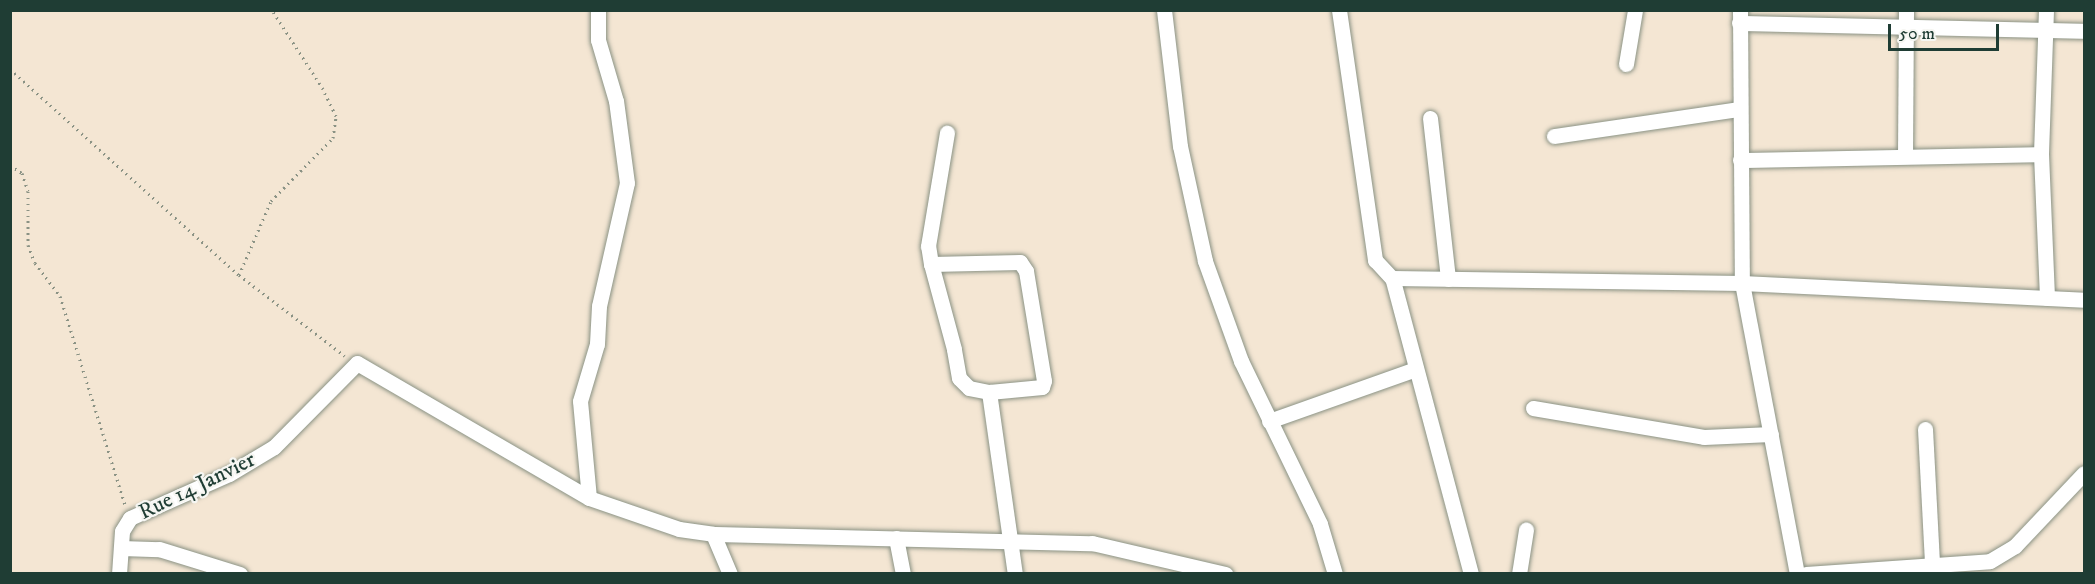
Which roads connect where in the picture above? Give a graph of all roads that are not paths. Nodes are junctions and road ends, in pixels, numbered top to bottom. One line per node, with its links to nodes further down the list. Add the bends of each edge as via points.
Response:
1 (598, 10): 32 (street, via 598,40 620,121 627,183 598,306 597,344 580,401)
2 (1164, 10): 28 (street, via 1180,146 1194,220 1218,300)
3 (1339, 10): 20 (street, via 1375,260)
4 (1635, 10): 11 (street)
5 (1906, 10): 8 (street)
6 (2046, 10): 9 (street)
7 (1739, 17): 8 (street); 12 (street)
8 (1905, 29): 9 (street); 17 (street)
9 (2044, 30): 10 (street); 16 (street)
10 (2085, 31)
11 (1626, 64)
12 (1740, 109): 15 (street); 18 (street)
13 (1430, 118): 21 (street)
14 (948, 133): 19 (street, via 928,246)
15 (1554, 136)
16 (2041, 154): 17 (street); 23 (street)
17 (1905, 155): 18 (street)
18 (1740, 160): 22 (street)
19 (931, 264): 26 (street, via 959,378 969,388); 26 (street, via 1011,259 1020,262 1026,271 1044,381 1035,390)
20 (1392, 278): 21 (street); 25 (street)
21 (1448, 279): 22 (street)
22 (1742, 283): 23 (street); 30 (street)
23 (2047, 298): 24 (street)
24 (2085, 300)
25 (1416, 369): 28 (street); 47 (street)
26 (989, 392): 36 (street)
27 (1533, 408): 30 (street, via 1704,437)
28 (1269, 421): 46 (street, via 1320,524)
29 (1925, 429): 38 (street)
30 (1771, 434): 49 (street)
31 (2085, 473): 38 (street, via 2004,554 1969,565)
32 (589, 498): 34 (street, via 679,529); 37 (street, Rue 14 Janvier, via 357,363 274,447 230,474 130,518 122,531)
33 (1526, 530): 48 (street)
34 (713, 534): 35 (street); 42 (street)
35 (896, 538): 36 (street); 43 (street)
36 (1012, 542): 39 (street, via 1092,543); 44 (street)
37 (121, 548): 40 (street, Rue 14 Janvier); 41 (street, via 159,549)
38 (1932, 564): 50 (street)
39 (1184, 569): 45 (street)
40 (119, 573)
41 (240, 573)
42 (730, 573)
43 (903, 573)
44 (1015, 573)
45 (1225, 573)
46 (1335, 573)
47 (1471, 573)
48 (1519, 573)
49 (1797, 573)
50 (1806, 573)

